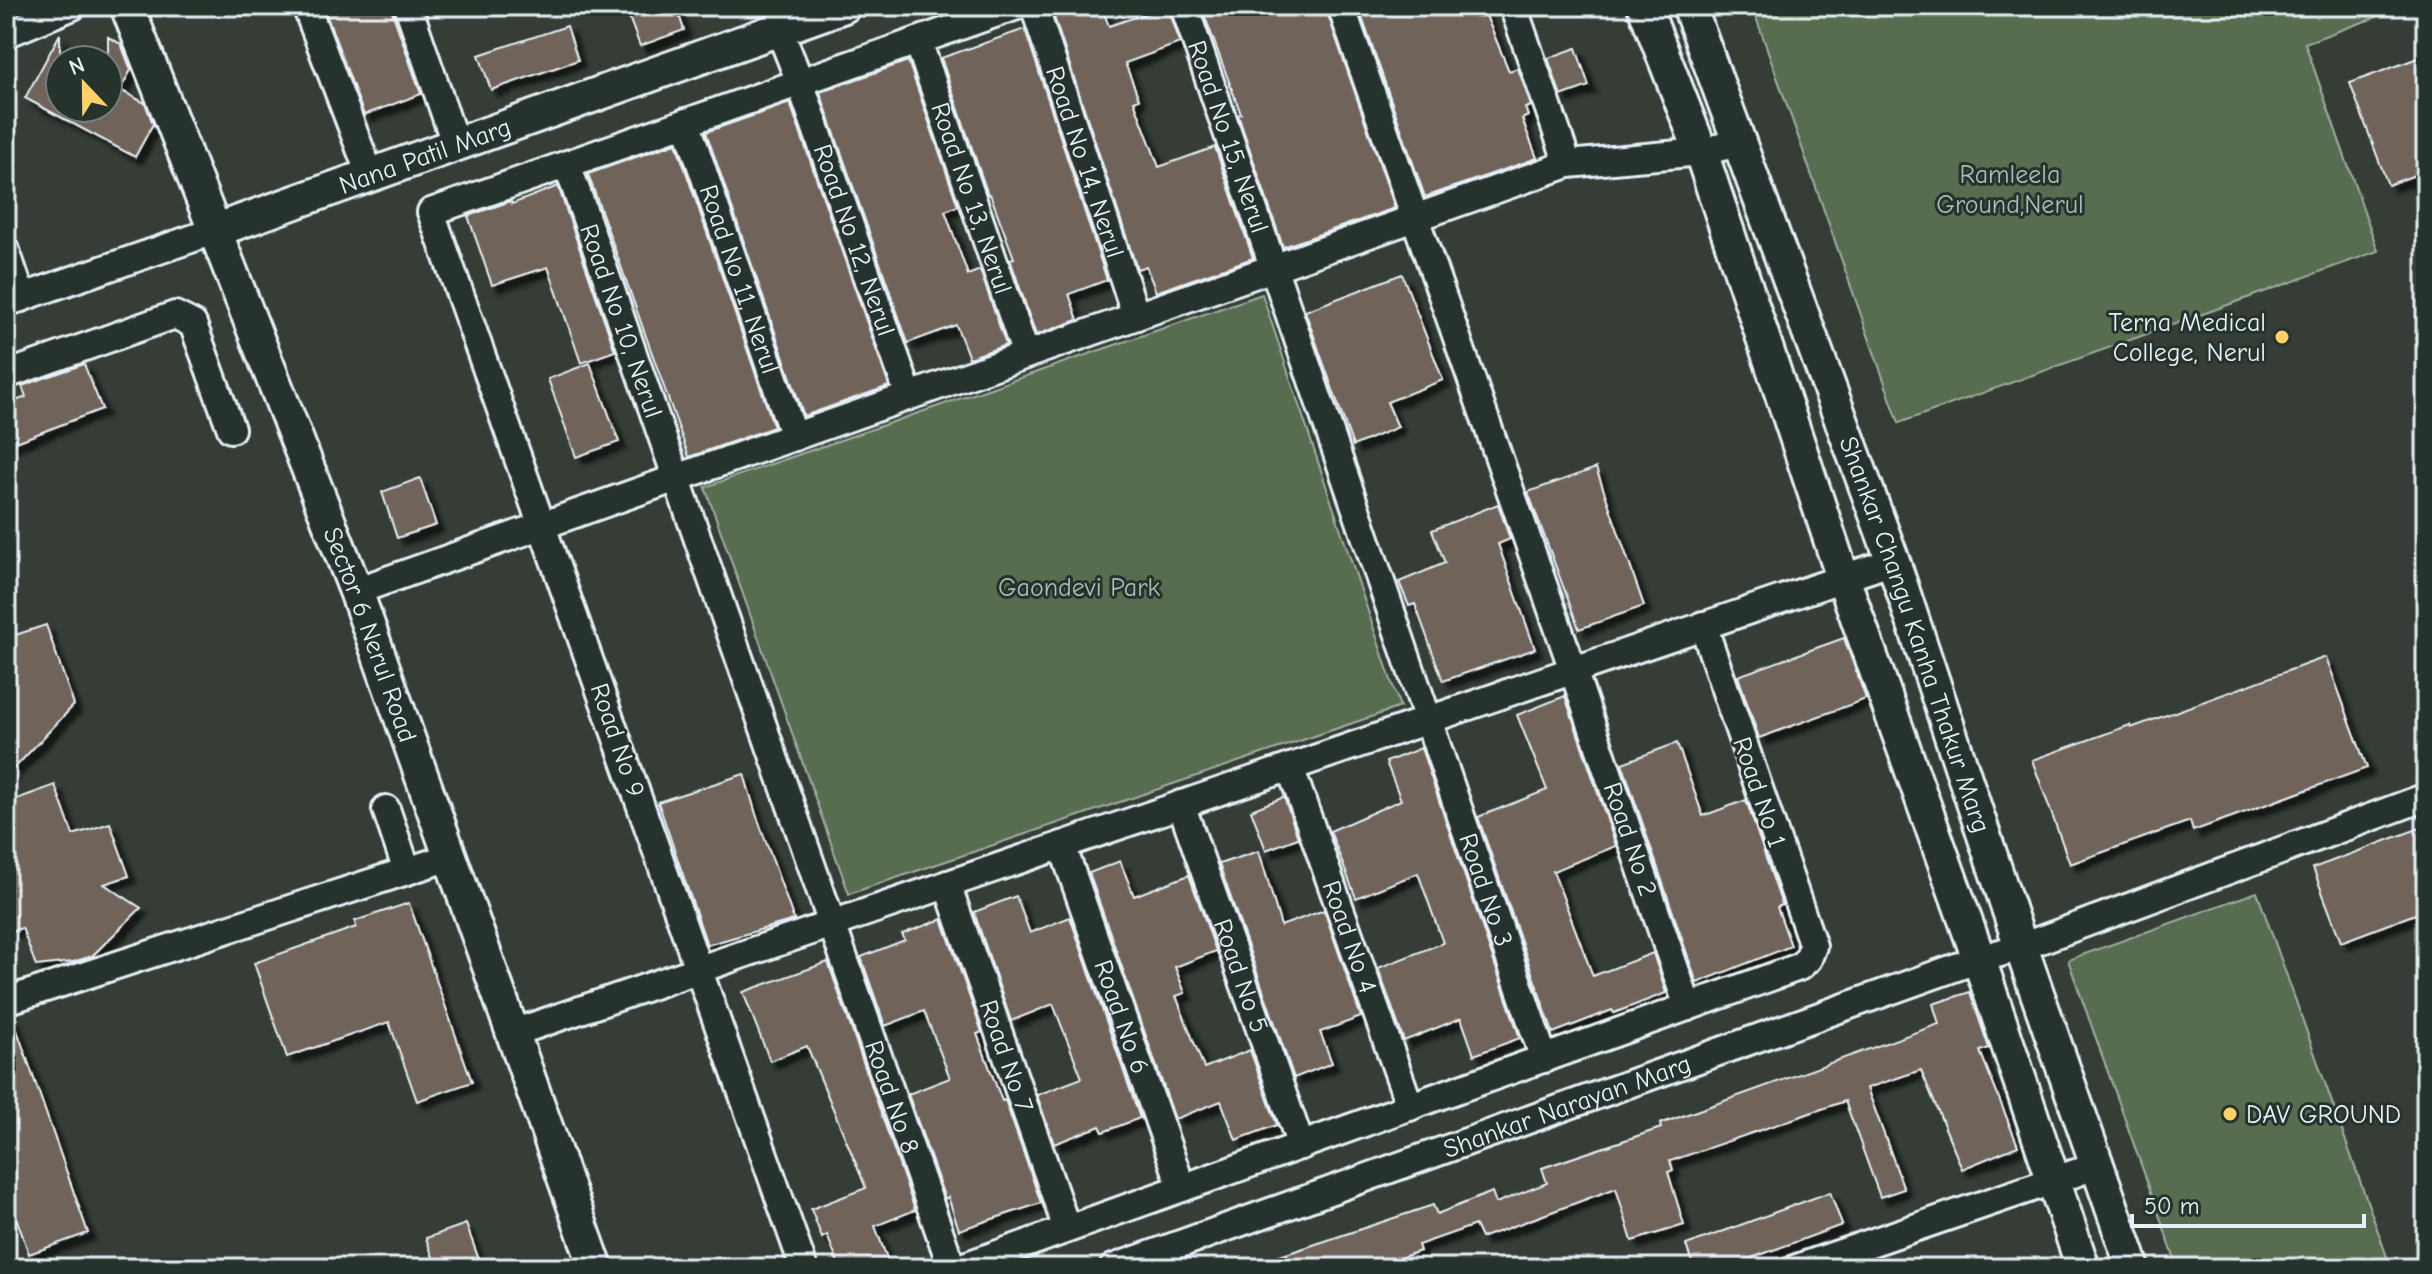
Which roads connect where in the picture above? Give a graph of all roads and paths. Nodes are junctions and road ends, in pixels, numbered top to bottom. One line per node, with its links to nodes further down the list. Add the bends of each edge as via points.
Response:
1 (73, 6): 14 (street)
2 (127, 6): 25 (street, Sector 6 Nerul Road)
3 (306, 6): 23 (street)
4 (408, 6): 19 (street)
5 (844, 6): 13 (street, Nana Patil Marg)
6 (1017, 6): 15 (street)
7 (1034, 6): 29 (street, Road No 14, Nerul)
8 (1184, 6): 27 (street, Road No 15, Nerul)
9 (1341, 6): 24 (street, Road No 2)
10 (1513, 6): 22 (street)
11 (1644, 6): 20 (street, Shankar Changu Kanha Thakur Marg)
12 (1689, 6): 18 (street, Shankar Changu Kanha Thakur Marg)
13 (779, 29): 16 (street, Road No 12, Nerul); 19 (street, Nana Patil Marg)
14 (6, 34)
15 (918, 41): 16 (street); 30 (street, Road No 13, Nerul)
16 (800, 82): 17 (street); 32 (street, Road No 12, Nerul)
17 (686, 122): 21 (street); 34 (street, Road No 11, Nerul)
18 (1738, 143): 20 (street); 37 (street, Shankar Changu Kanha Thakur Marg)
19 (456, 146): 23 (street, Nana Patil Marg)
20 (1701, 152): 22 (street); 38 (street, Shankar Changu Kanha Thakur Marg)
21 (567, 164): 35 (street, Road No 10, Nerul); 36 (street, Road No 9, via 431,212)
22 (1568, 164): 24 (street)
23 (370, 175): 25 (street, Nana Patil Marg)
24 (1414, 218): 27 (street); 41 (street, Road No 2)
25 (214, 231): 28 (street, Nana Patil Marg); 39 (street, Sector 6 Nerul Road)
26 (6, 251): 28 (street)
27 (1274, 268): 29 (street); 42 (street, Road No 15, Nerul)
28 (14, 301)
29 (1136, 316): 30 (street)
30 (1026, 355): 32 (street)
31 (6, 375): 33 (street, via 175,315 193,324)
32 (909, 396): 34 (street)
33 (231, 429)
34 (794, 437): 35 (street)
35 (677, 478): 36 (street); 51 (street, Road No 10, Nerul)
36 (542, 526): 39 (street); 54 (street, Road No 9)
37 (1893, 561): 38 (street); 52 (street, Shankar Changu Kanha Thakur Marg)
38 (1843, 578): 40 (street); 53 (street, Shankar Changu Kanha Thakur Marg)
39 (356, 591): 48 (street, Sector 6 Nerul Road)
40 (1703, 625): 41 (street); 56 (street, Road No 1, via 1813,946 1799,967)
41 (1573, 670): 42 (street); 56 (street, Road No 2)
42 (1428, 719): 43 (street); 58 (street, Road No 3)
43 (1290, 767): 45 (street); 59 (street, Road No 4)
44 (2426, 797): 52 (street, Shankar Narayan Marg)
45 (1181, 804): 47 (street); 60 (street, Road No 5)
46 (386, 809): 49 (street)
47 (1062, 845): 50 (street); 63 (street, Road No 6)
48 (450, 857): 49 (street); 57 (street, Sector 6 Nerul Road)
49 (407, 871): 55 (street)
50 (947, 884): 51 (street); 64 (street, Road No 7)
51 (834, 923): 54 (street); 68 (street, Road No 8)
52 (2021, 947): 53 (street, Shankar Narayan Marg); 61 (street, Shankar Changu Kanha Thakur Marg)
53 (1979, 959): 62 (street, Shankar Changu Kanha Thakur Marg); 70 (street, Shankar Narayan Marg)
54 (699, 970): 57 (street); 67 (street, Road No 9)
55 (6, 1001)
56 (1688, 1007): 58 (street)
57 (513, 1033): 66 (street, Sector 6 Nerul Road)
58 (1544, 1059): 59 (street)
59 (1410, 1107): 60 (street)
60 (1301, 1146): 63 (street)
61 (2096, 1166): 62 (street); 73 (street, Shankar Changu Kanha Thakur Marg)
62 (2053, 1180): 65 (street); 72 (street, Shankar Changu Kanha Thakur Marg)
63 (1182, 1188): 64 (street)
64 (1067, 1229): 69 (street)
65 (1832, 1262): 71 (street)
66 (596, 1268)
67 (804, 1268)
68 (952, 1268)
69 (959, 1268)
70 (1113, 1268)
71 (1797, 1268)
72 (2083, 1268)
73 (2133, 1268)

